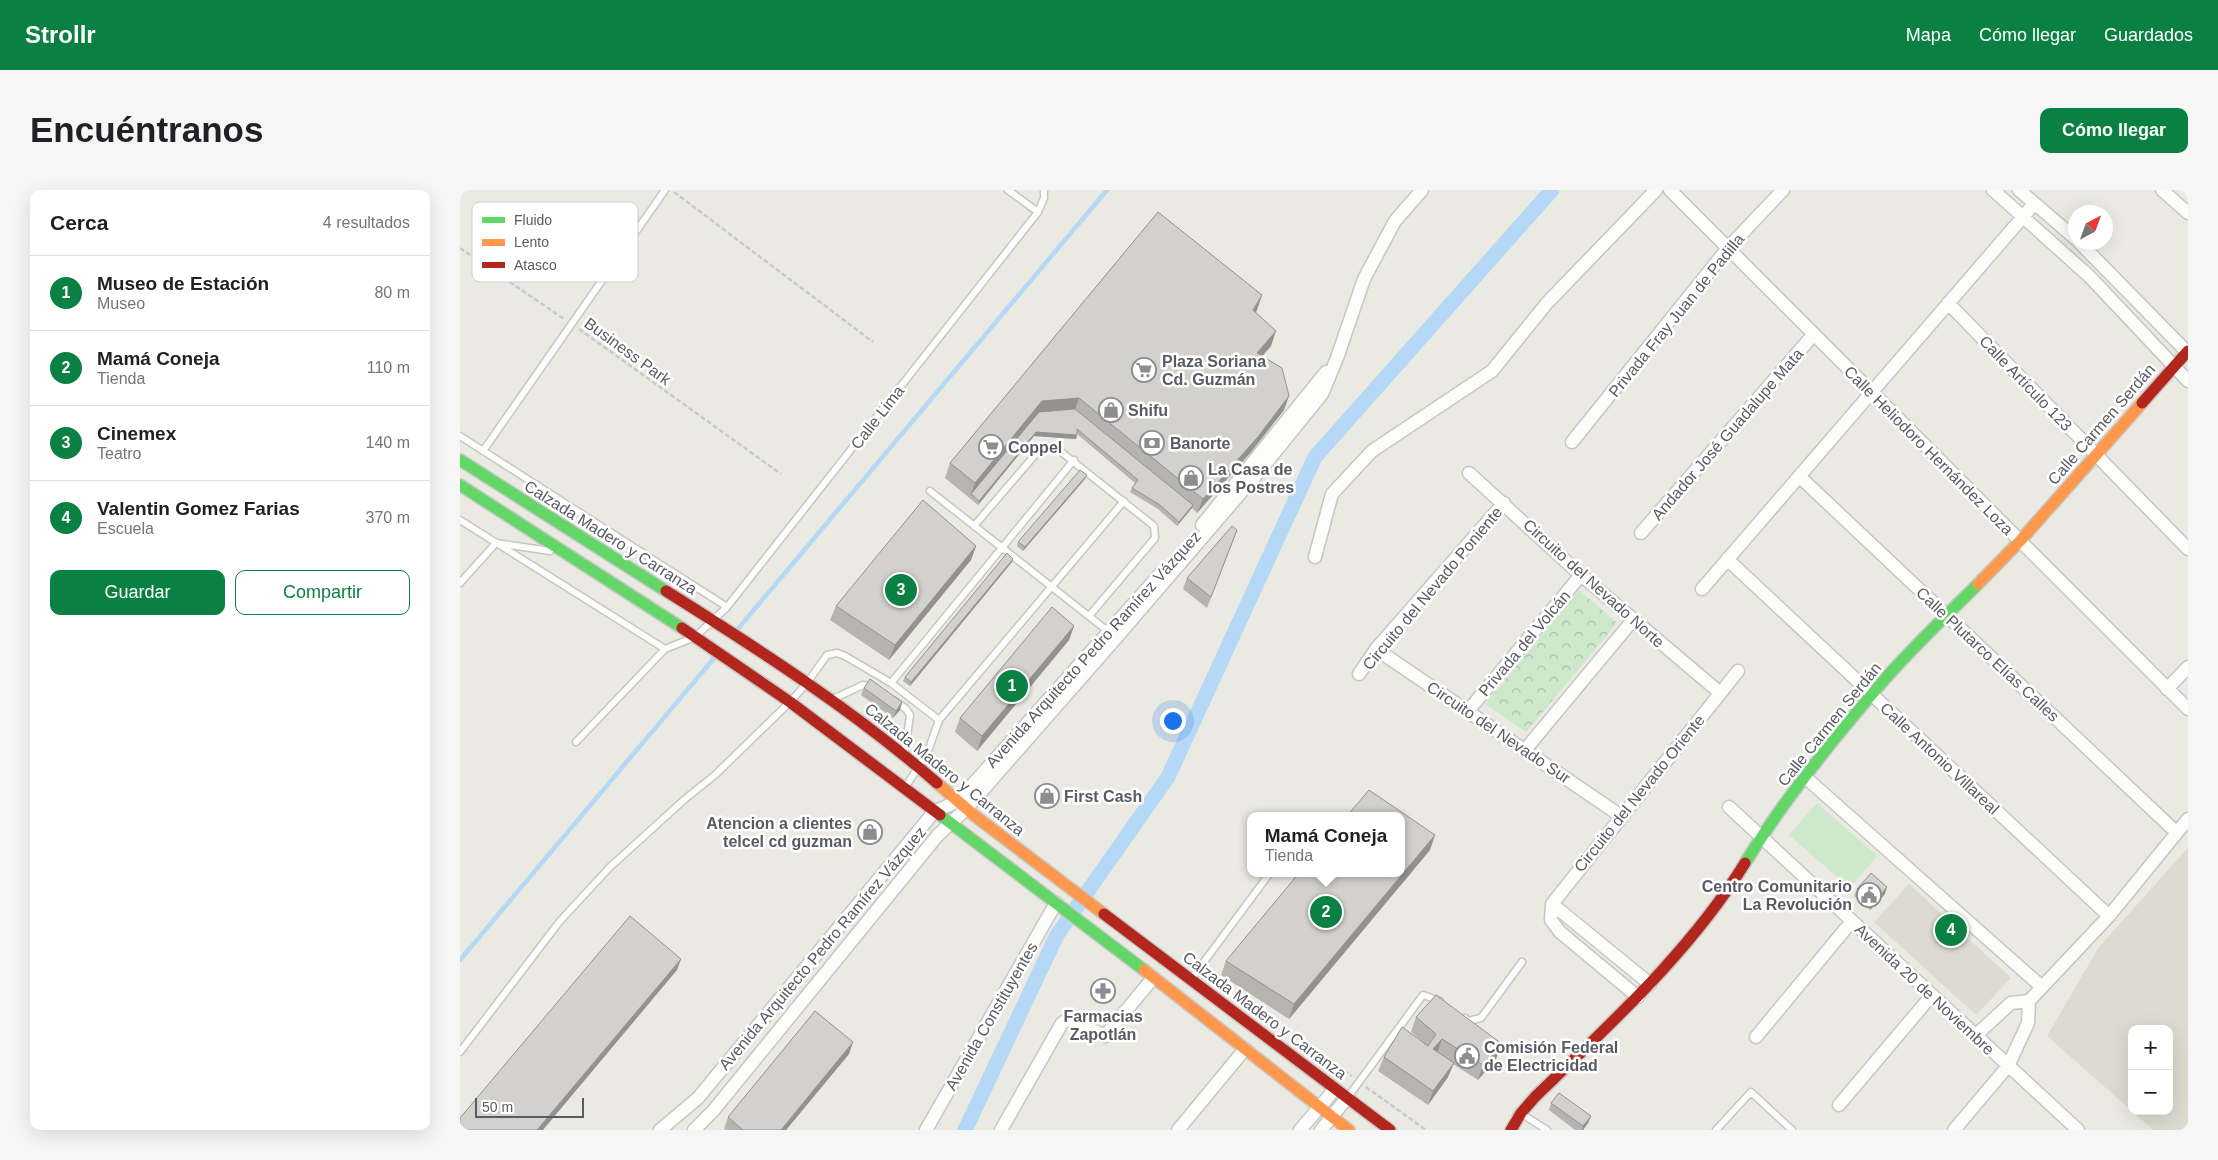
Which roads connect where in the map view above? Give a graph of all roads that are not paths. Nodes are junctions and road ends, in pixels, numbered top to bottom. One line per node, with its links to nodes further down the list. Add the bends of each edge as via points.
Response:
1 (665, 190): 15 (lane)
2 (1008, 190): 12 (lane)
3 (1044, 190): 12 (lane)
4 (1422, 190): 23 (street, Avenida Arquitecto Pedro Ramírez Vázquez, via 1395,221 1364,279)
5 (1656, 190): 47 (street, via 1547,303 1492,371 1372,450 1332,494)
6 (1670, 190): 17 (street, Calle Heliodoro Hernández Loza)
7 (1783, 190): 17 (street, Privada Fray Juan de Padilla)
8 (1993, 190): 14 (street)
9 (2019, 190): 11 (street)
10 (2162, 190): 13 (street)
11 (2034, 204): 14 (street); 16 (street)
12 (1038, 212): 53 (lane, Calle Lima)
13 (2188, 213)
14 (2022, 218): 20 (street); 24 (street, via 2090,277)
15 (638, 228)
16 (2068, 232)
17 (1728, 248): 21 (street, Calle Heliodoro Hernández Loza); 28 (street, Privada Fray Juan de Padilla)
18 (2087, 250): 22 (street)
19 (600, 282): 29 (lane)
20 (1948, 303): 26 (street); 30 (street, Calle Artículo 123)
21 (1814, 334): 26 (street, Calle Heliodoro Hernández Loza); 41 (street, Andador José Guadalupe Mata)
22 (2188, 352): 24 (main road, Calle Carmen Serdán)
23 (1337, 358): 58 (street, Avenida Arquitecto Pedro Ramírez Vázquez, via 1193,537); 83 (street, Avenida Arquitecto Pedro Ramírez Vázquez, via 1322,394 1262,468)
24 (2174, 366): 25 (street); 30 (main road, Calle Carmen Serdán)
25 (2188, 381)
26 (1872, 392): 34 (street); 42 (street, Calle Heliodoro Hernández Loza)
27 (460, 436): 29 (lane)
28 (1572, 442)
29 (483, 451): 53 (lane)
30 (2096, 454): 42 (main road, Calle Carmen Serdán); 45 (street, Calle Artículo 123)
31 (460, 460): 57 (main road, Calzada Madero y Carranza)
32 (1074, 460): 37 (lane); 40 (lane, via 1053,447 1040,449); 44 (lane)
33 (1469, 473): 38 (street, Circuito del Nevado Norte)
34 (1799, 476): 48 (street); 55 (street, Calle Plutarco Elías Calles)
35 (460, 485): 46 (main road)
36 (930, 491): 40 (lane)
37 (1124, 501): 51 (lane); 54 (lane, via 1154,526 1155,538)
38 (1504, 503): 49 (street, Circuito del Nevado Norte); 60 (street, Circuito del Nevado Poniente)
39 (461, 521): 43 (lane)
40 (974, 526): 44 (lane)
41 (1640, 534)
42 (2020, 541): 55 (main road, Calle Carmen Serdán); 67 (street, Calle Heliodoro Hernández Loza)
43 (496, 543): 46 (lane); 50 (lane); 61 (lane)
44 (1002, 547): 51 (lane); 66 (lane)
45 (2188, 548)
46 (566, 553): 59 (main road)
47 (1315, 556)
48 (1727, 559): 52 (street); 70 (street, Calle Antonio Villareal)
49 (1581, 575): 56 (street, Circuito del Nevado Norte); 75 (street, Privada del Volcán)
50 (460, 583)
51 (1052, 587): 54 (lane); 76 (lane)
52 (1702, 589)
53 (727, 607): 57 (lane, Calle Lima)
54 (1089, 616): 58 (lane)
55 (1948, 616): 70 (main road, Calle Carmen Serdán); 89 (street, Calle Plutarco Elías Calles)
56 (1633, 620): 68 (street, Circuito del Nevado Norte); 78 (street)
57 (716, 623): 59 (lane, Calle Lima); 65 (main road, Calzada Madero y Carranza)
58 (1109, 632): 83 (street, Avenida Arquitecto Pedro Ramírez Vázquez)
59 (700, 640): 61 (lane, Calle Lima); 73 (main road)
60 (1376, 649): 64 (street, Circuito del Nevado Poniente); 75 (street, Circuito del Nevado Sur)
61 (665, 650): 77 (lane)
62 (2188, 667): 67 (street)
63 (1738, 670): 68 (street, Circuito del Nevado Oriente)
64 (1359, 674)
65 (807, 683): 66 (lane, via 827,656 836,653); 72 (main road, Calzada Madero y Carranza); 73 (lane)
66 (891, 683): 76 (lane)
67 (2168, 689): 74 (street, Calle Heliodoro Hernández Loza)
68 (1720, 692): 86 (street, Circuito del Nevado Oriente)
69 (882, 693): 72 (lane, via 863,685)
70 (1873, 695): 81 (main road, Calle Carmen Serdán); 94 (street, Calle Antonio Villareal)
71 (890, 698): 79 (lane, via 910,715)
72 (831, 699): 79 (main road, Calzada Madero y Carranza)
73 (790, 702): 82 (main road); 115 (lane, via 715,775 610,867 560,921)
74 (2188, 709)
75 (1468, 711): 78 (street, Circuito del Nevado Sur)
76 (939, 720): 80 (lane, via 927,754)
77 (576, 742)
78 (1525, 750): 86 (street, Circuito del Nevado Sur)
79 (905, 755): 80 (main road, Calzada Madero y Carranza)
80 (918, 767): 82 (lane); 83 (main road, Calzada Madero y Carranza)
81 (1805, 777): 90 (main road, Calle Carmen Serdán); 103 (street)
82 (904, 788): 85 (main road)
83 (962, 804): 85 (street, Avenida Arquitecto Pedro Ramírez Vázquez); 88 (street, Avenida Arquitecto Pedro Ramírez Vázquez); 96 (main road, Calzada Madero y Carranza)
84 (1728, 807): 90 (street, Avenida 20 de Noviembre)
85 (934, 812): 88 (main road); 99 (street, Avenida Arquitecto Pedro Ramírez Vázquez)
86 (1621, 816): 92 (street, Circuito del Nevado Oriente)
87 (2188, 819): 89 (street)
88 (950, 824): 93 (main road); 104 (street, Avenida Arquitecto Pedro Ramírez Vázquez)
89 (2176, 832): 94 (street)
90 (1761, 837): 95 (street, Avenida 20 de Noviembre); 102 (main road, Calle Carmen Serdán, via 1725,894)
91 (1267, 877): 101 (lane)
92 (1552, 904): 102 (street); 106 (street, via 1551,920 1560,932)
93 (1059, 905): 97 (main road); 125 (street, Avenida Constituyentes)
94 (2108, 916): 103 (street)
95 (1852, 921): 105 (street, Avenida 20 de Noviembre); 113 (street)
96 (1126, 930): 97 (main road); 101 (main road, Calzada Madero y Carranza)
97 (1113, 947): 100 (main road)
98 (1522, 962): 110 (lane, via 1481,1018 1468,1021)
99 (798, 977): 104 (street); 123 (street, Avenida Arquitecto Pedro Ramírez Vázquez, via 698,1098)
100 (1152, 978): 111 (main road); 126 (street, via 1105,1036 1068,1019 1062,1023)
101 (1192, 980): 109 (main road, Calzada Madero y Carranza)
102 (1650, 984): 106 (main road, Calle Carmen Serdán)
103 (2042, 987): 107 (street)
104 (813, 990): 124 (street, Avenida Arquitecto Pedro Ramírez Vázquez)
105 (1932, 995): 112 (street, Avenida 20 de Noviembre); 119 (street)
106 (1638, 997): 121 (main road, Calle Carmen Serdán)
107 (2029, 1001): 112 (street, via 2011,1003); 116 (street, via 2028,1022)
108 (1444, 1004): 118 (lane, via 1423,995)
109 (1230, 1009): 111 (main road); 117 (main road, Calzada Madero y Carranza)
110 (1460, 1015)
111 (1216, 1027): 114 (main road)
112 (1975, 1036): 116 (street, Avenida 20 de Noviembre)
113 (1756, 1037)
114 (1245, 1049): 120 (main road); 127 (street)
115 (460, 1052)
116 (2008, 1066): 136 (street); 137 (street, Avenida 20 de Noviembre)
117 (1335, 1089): 118 (main road, Calzada Madero y Carranza); 120 (street)
118 (1347, 1098): 122 (street); 131 (main road, Calzada Madero y Carranza)
119 (1839, 1105)
120 (1320, 1107): 122 (main road); 128 (street)
121 (1521, 1113): 132 (main road, Calle Carmen Serdán); 133 (lane)
122 (1332, 1116): 129 (street); 130 (main road)
123 (660, 1130)
124 (694, 1130)
125 (926, 1130)
126 (1001, 1130)
127 (1178, 1130)
128 (1300, 1130)
129 (1321, 1130)
130 (1349, 1130)
131 (1390, 1130)
132 (1511, 1130)
133 (1547, 1130)
134 (1716, 1130): 135 (lane, via 1751,1092)
135 (1792, 1130)
136 (1954, 1130)
137 (2078, 1130)

